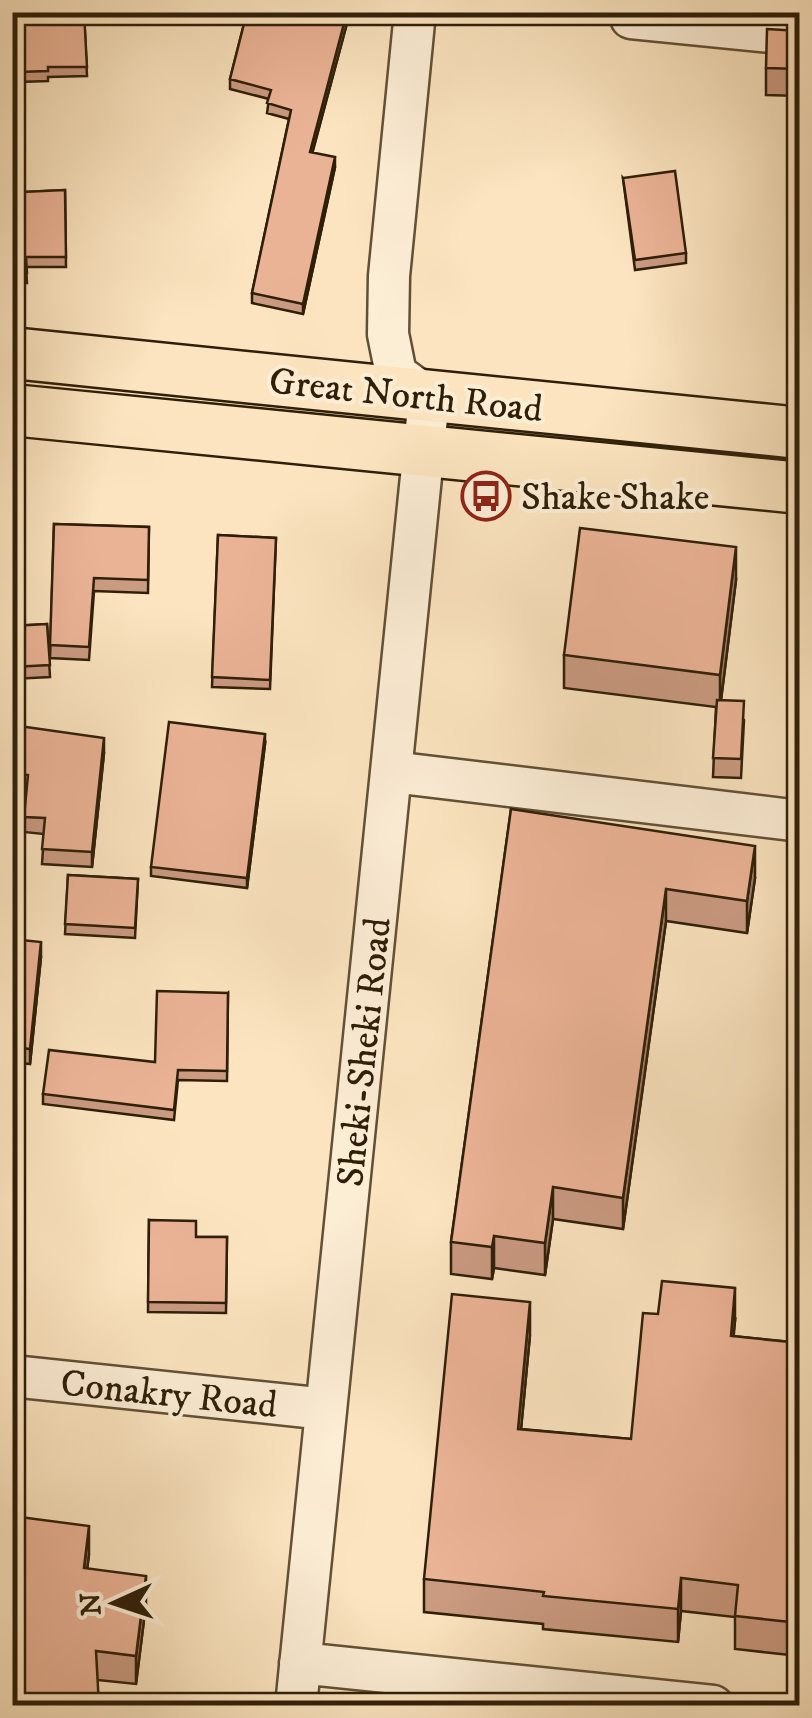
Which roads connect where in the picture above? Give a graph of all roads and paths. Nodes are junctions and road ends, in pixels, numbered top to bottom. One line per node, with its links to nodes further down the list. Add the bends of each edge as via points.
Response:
1 (416, 12): 5 (street, via 388,276 388,334 396,374)
2 (631, 18): 3 (street)
3 (800, 35)
4 (12, 353): 5 (main road, Great North Road)
5 (430, 398): 7 (main road, Great North Road); 8 (street, Sheki-Sheki Road)
6 (12, 410): 8 (main road, Great North Road)
7 (800, 433)
8 (424, 453): 9 (main road, Great North Road); 10 (street, Sheki-Sheki Road)
9 (800, 488)
10 (392, 772): 11 (street); 13 (street, Sheki-Sheki Road)
11 (800, 821)
12 (12, 1376): 13 (street, Conakry Road)
13 (326, 1410): 14 (street, Sheki-Sheki Road)
14 (300, 1663): 15 (street, Sheki-Sheki Road); 16 (street)
15 (296, 1706)
16 (713, 1706)

